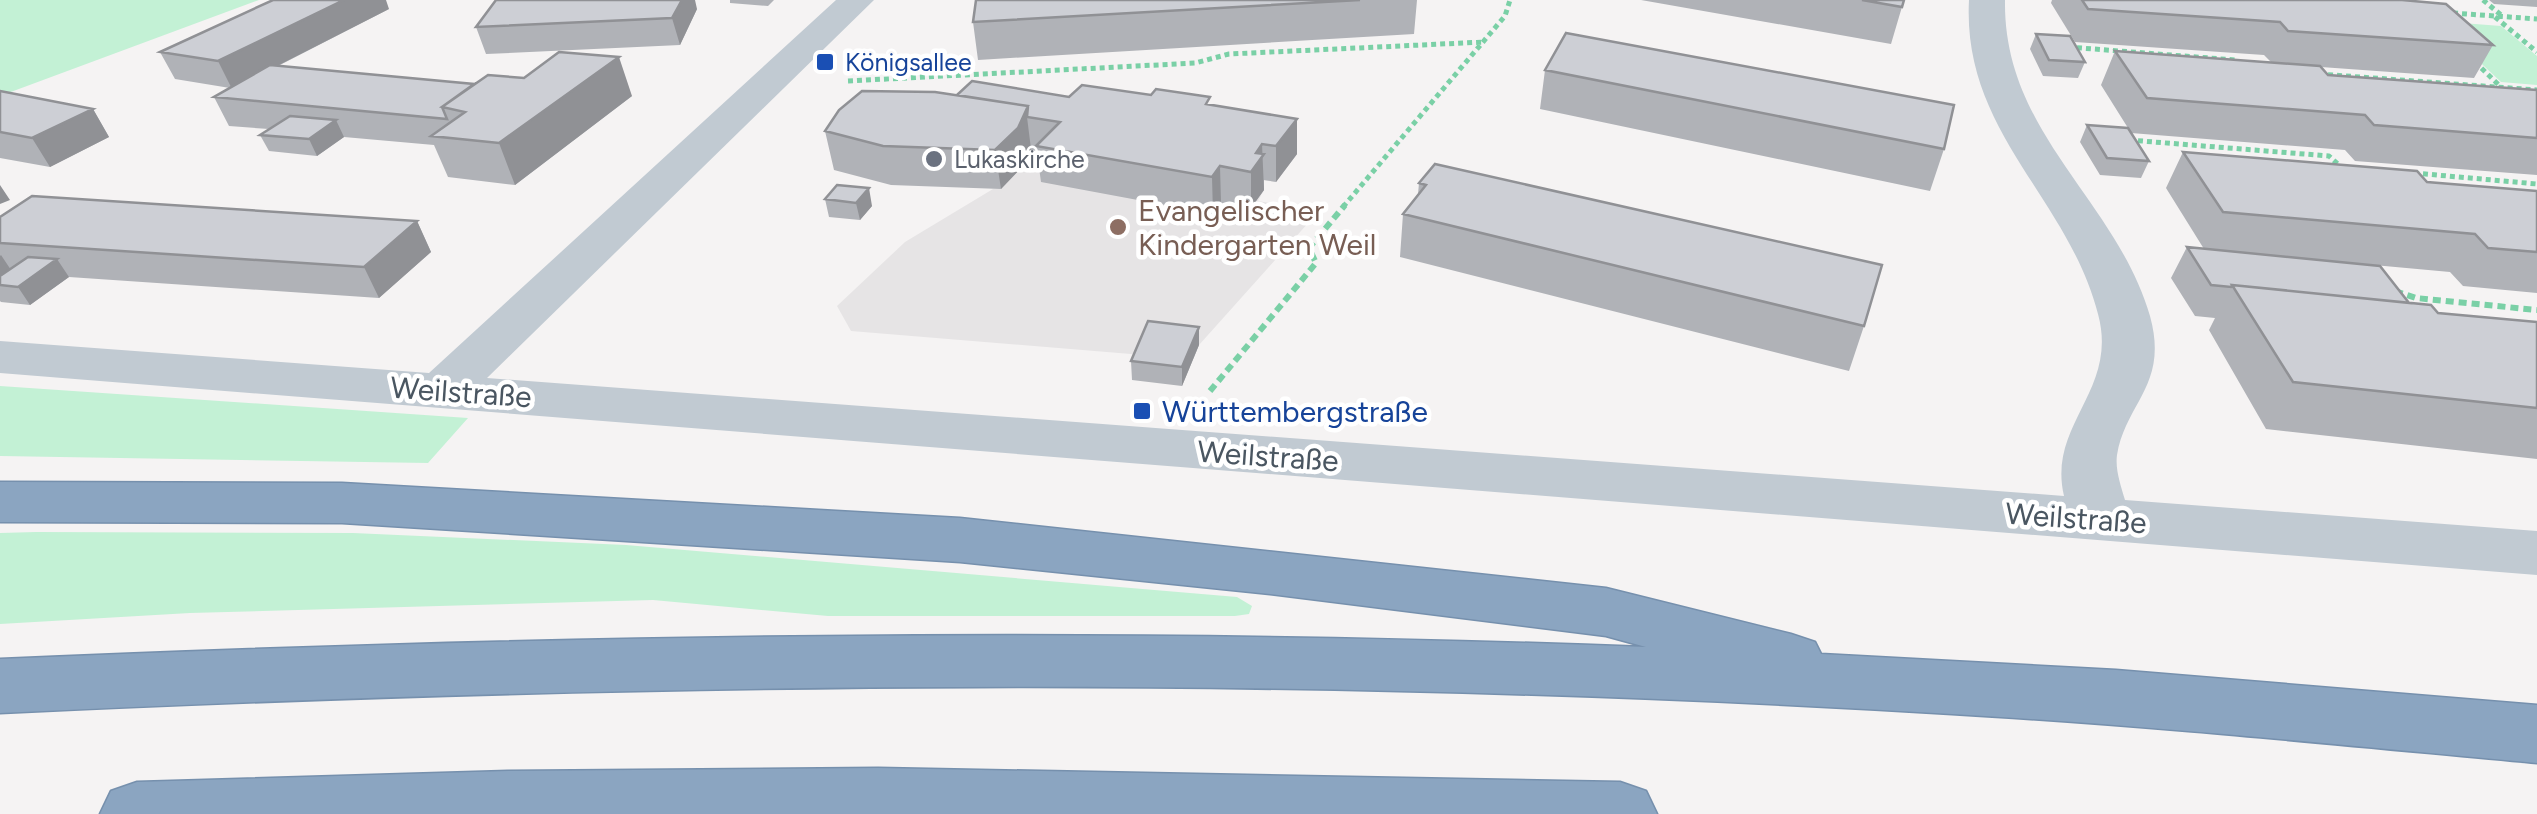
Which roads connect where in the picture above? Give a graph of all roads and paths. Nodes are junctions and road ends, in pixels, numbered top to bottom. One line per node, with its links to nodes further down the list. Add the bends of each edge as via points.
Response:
1 (856, 0): 14 (street)
2 (1510, 0): 9 (path)
3 (2483, 0): 6 (path)
4 (2434, 12): 5 (path)
5 (2494, 16): 6 (path); 10 (path)
6 (2503, 16): 7 (path)
7 (2537, 19)
8 (1987, 20): 12 (path); 18 (street, via 1994,72)
9 (1484, 42): 14 (path, via 904,80); 26 (path, via 1309,248 1316,263)
10 (2537, 52)
11 (2470, 56): 15 (path)
12 (2246, 61)
13 (2310, 73): 15 (path)
14 (774, 76): 25 (street)
15 (2501, 88): 16 (path); 17 (path)
16 (2537, 90)
17 (2518, 102)
18 (2022, 131): 19 (path, via 2328,156 2338,167); 28 (street, via 2112,282 2126,320 2127,374 2088,464)
19 (2358, 168)
20 (2398, 172): 21 (path)
21 (2537, 184)
22 (2382, 287): 23 (path, via 2416,298)
23 (2537, 310)
24 (0, 357): 25 (street, Weilstraße)
25 (442, 391): 26 (street, Weilstraße)
26 (1169, 449): 28 (street, Weilstraße)
27 (0, 502): 30 (highway, via 342,503 960,540 1606,612)
28 (2100, 520): 29 (street, Weilstraße)
29 (2537, 553)
30 (1866, 682): 31 (highway, via 1203,662 852,660 524,663); 32 (highway)
31 (0, 686)
32 (2537, 734)
33 (137, 814): 34 (highway, via 720,799 1210,802)
34 (1620, 814)

